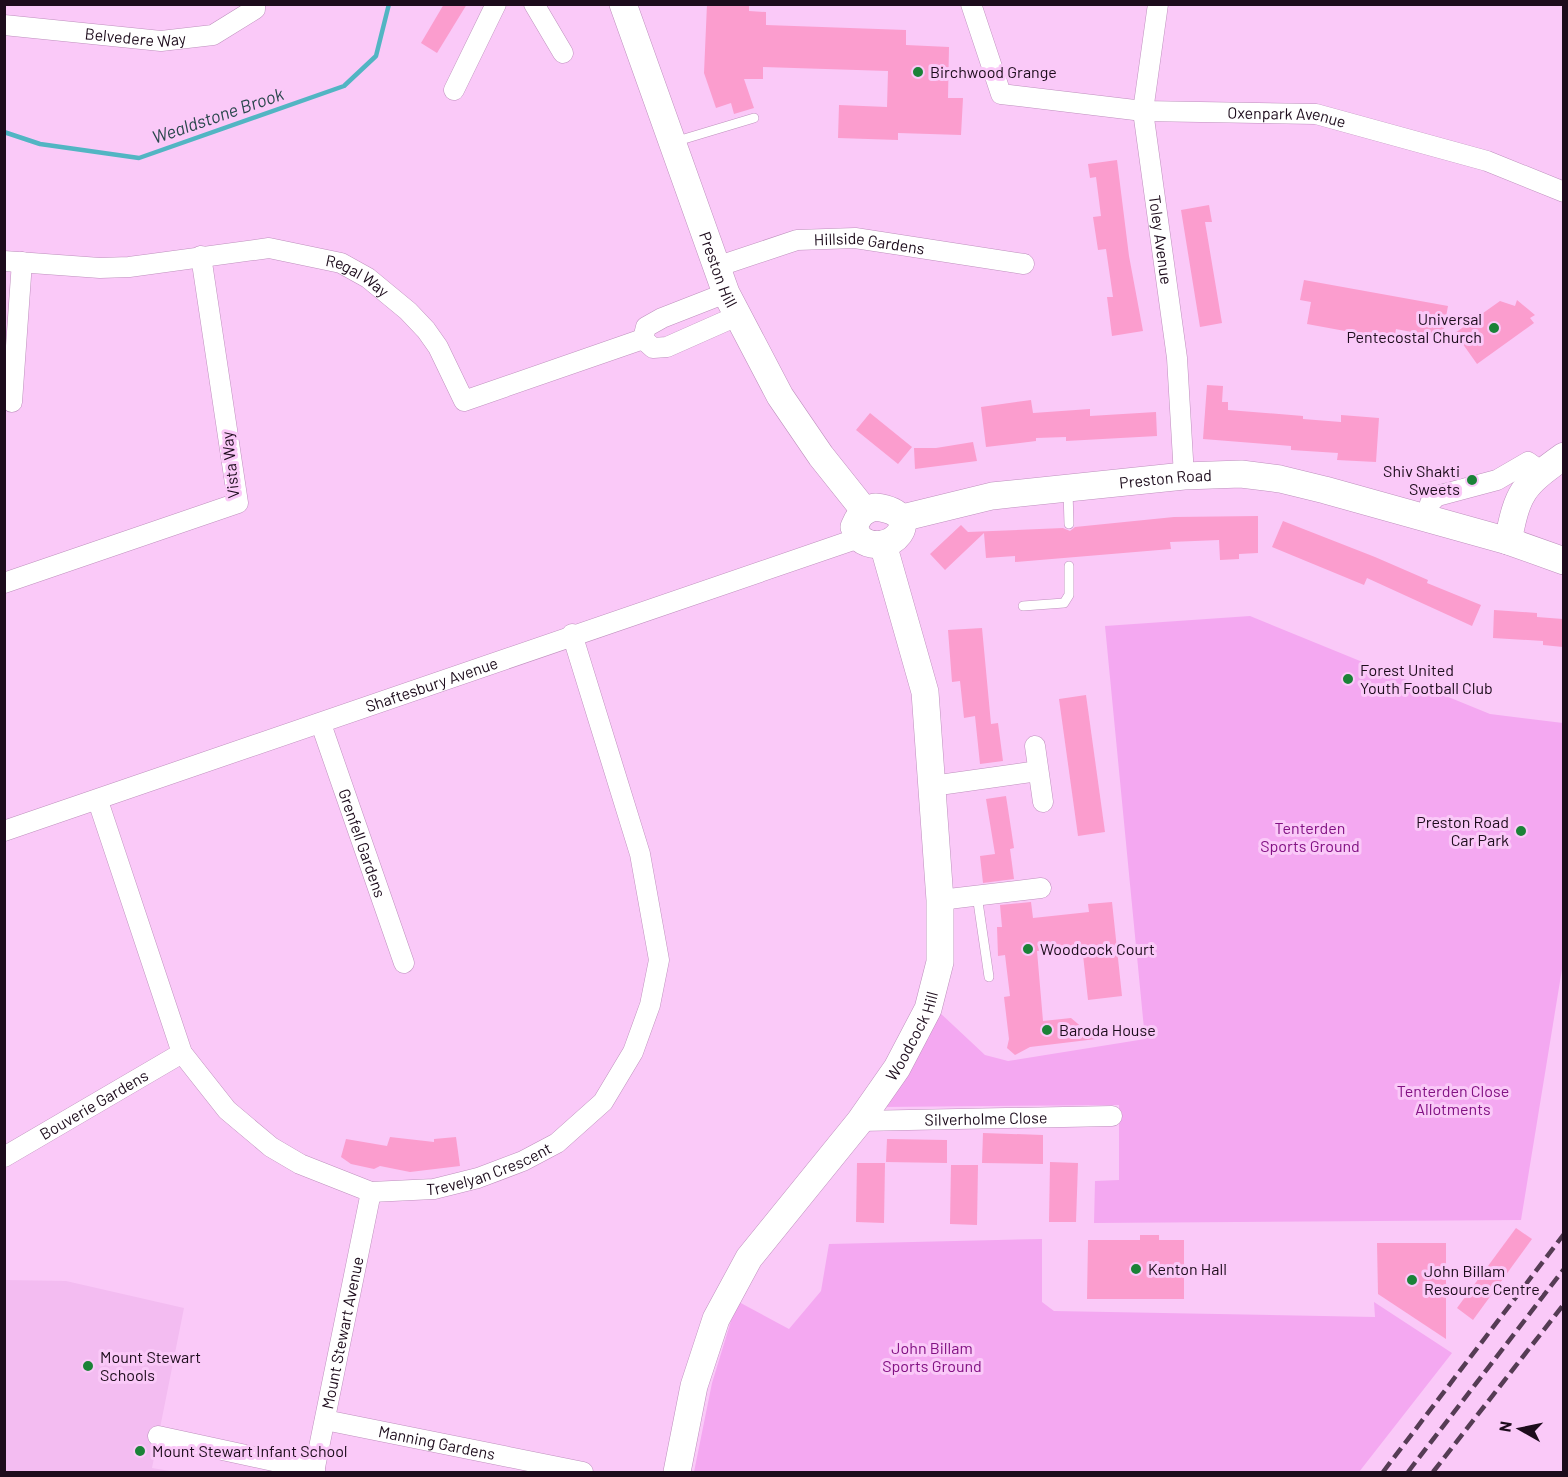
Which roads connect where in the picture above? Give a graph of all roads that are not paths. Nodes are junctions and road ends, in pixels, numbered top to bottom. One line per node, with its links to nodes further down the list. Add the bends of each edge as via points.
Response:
1 (255, 4): 7 (street, Belvedere Way, via 255,9 213,35 161,41)
2 (496, 4): 9 (street)
3 (534, 4): 8 (street)
4 (623, 4): 12 (street, Preston Hill)
5 (971, 4): 10 (street, Oxenpark Avenue, via 1001,94)
6 (1158, 4): 10 (street, Toley Avenue)
7 (4, 25)
8 (563, 53)
9 (454, 90)
10 (1143, 111): 13 (street, Oxenpark Avenue, via 1316,114 1487,161); 23 (street, Toley Avenue, via 1177,358)
11 (754, 118): 12 (lane)
12 (672, 143): 17 (street, Preston Hill)
13 (1563, 192)
14 (201, 256): 15 (street, Regal Way, via 100,268); 19 (street, Regal Way, via 269,248 341,263 368,278 420,324 438,347 464,401); 35 (street, Vista Way, via 238,503)
15 (13, 262): 20 (street)
16 (1024, 264): 17 (street, Hillside Gardens, via 855,238 797,240)
17 (716, 267): 18 (street, Preston Hill)
18 (731, 304): 19 (street, Regal Way, via 662,318 646,327); 19 (street, via 667,347 653,348); 27 (street, Preston Hill, via 780,396)
19 (643, 339)
20 (12, 402)
21 (1563, 456): 22 (street)
22 (1542, 472): 24 (street, via 1528,462); 26 (street)
23 (1184, 476): 25 (street, Preston Road); 29 (street, Preston Road, via 1241,474 1280,479)
24 (1497, 480): 26 (street); 29 (street, via 1437,496 1430,503)
25 (1068, 486): 28 (street, Preston Road, via 992,496); 30 (lane)
26 (1516, 501): 32 (street)
27 (864, 510): 28 (street, via 888,508); 31 (street, via 854,527)
28 (902, 518): 31 (street, via 903,527 897,538)
29 (1427, 520): 32 (street, Preston Road)
30 (1069, 524)
31 (871, 541): 37 (street, Shaftesbury Avenue); 41 (street, Woodcock Hill, via 925,692)
32 (1508, 541): 33 (street, Preston Road)
33 (1563, 561)
34 (1069, 566): 36 (lane, via 1069,595 1064,603)
35 (4, 583)
36 (1023, 606)
37 (572, 634): 38 (street, Shaftesbury Avenue); 54 (street, Trevelyan Crescent, via 640,854 652,911 659,960 633,1052 603,1102 557,1143 478,1178 434,1189)
38 (321, 724): 42 (street, Shaftesbury Avenue); 48 (street, Grenfell Gardens)
39 (1035, 746): 40 (street)
40 (1038, 771): 41 (street); 43 (street)
41 (932, 786): 47 (street, Woodcock Hill)
42 (98, 801): 44 (street, Shaftesbury Avenue); 50 (street, Trevelyan Crescent)
43 (1043, 802)
44 (4, 831)
45 (1041, 888): 46 (street)
46 (977, 895): 47 (street); 49 (lane)
47 (940, 900): 52 (street, Woodcock Hill, via 939,962 928,1009 897,1068)
48 (404, 963)
49 (989, 977)
50 (182, 1053): 53 (street, Bouverie Gardens); 54 (street, Trevelyan Crescent, via 227,1110 271,1147 300,1164)
51 (1112, 1116): 52 (street, Silverholme Close)
52 (860, 1121): 59 (street, Woodcock Hill, via 749,1258 716,1320 694,1386)
53 (4, 1157)
54 (371, 1192): 55 (street, Mount Stewart Avenue)
55 (325, 1420): 57 (street, Mount Stewart Avenue); 58 (street, Manning Gardens)
56 (158, 1436): 57 (street)
57 (314, 1471)
58 (583, 1473)
59 (677, 1473)

